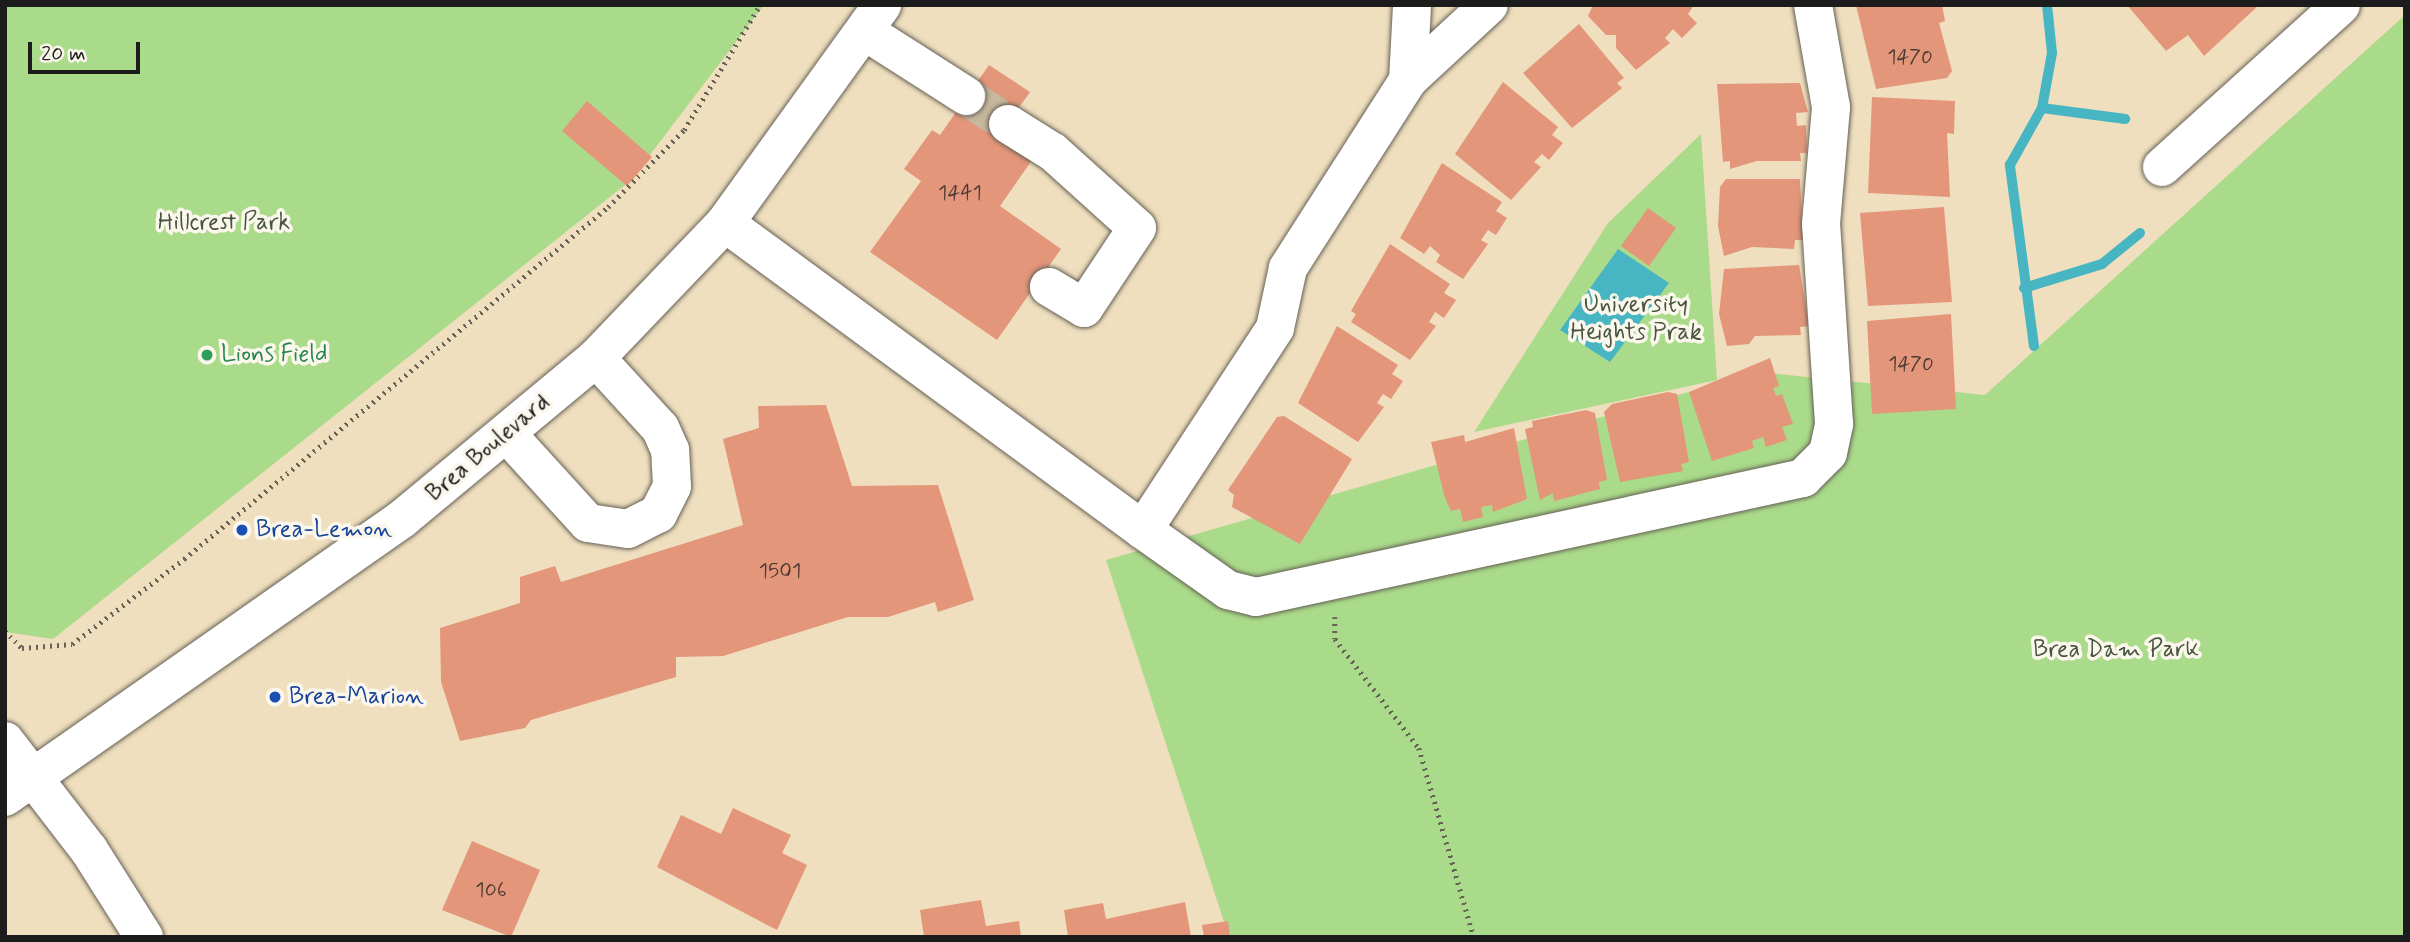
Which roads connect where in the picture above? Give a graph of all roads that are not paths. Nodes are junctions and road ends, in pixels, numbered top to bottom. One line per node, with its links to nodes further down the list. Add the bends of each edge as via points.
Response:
1 (1412, 5): 6 (main road)
2 (1489, 5): 6 (main road)
3 (1813, 5): 14 (main road, via 1831,107 1821,223 1834,424 1828,453 1803,478 1256,597 1237,592)
4 (2341, 5): 9 (main road)
5 (874, 19): 7 (main road); 10 (main road, Brea Boulevard)
6 (1408, 80): 14 (main road, via 1288,268 1275,328)
7 (966, 96)
8 (1008, 124): 11 (main road, via 1053,152 1137,228 1084,308)
9 (2162, 167)
10 (725, 223): 12 (main road, Brea Boulevard); 14 (main road)
11 (1049, 287)
12 (596, 358): 13 (main road, Brea Boulevard); 13 (main road, via 660,428 670,450 672,486 658,514 628,529 588,523)
13 (507, 434): 16 (main road, Brea Boulevard, via 402,519)
14 (1143, 530)
15 (5, 741): 16 (main road)
16 (20, 788): 17 (main road)
17 (144, 937)

